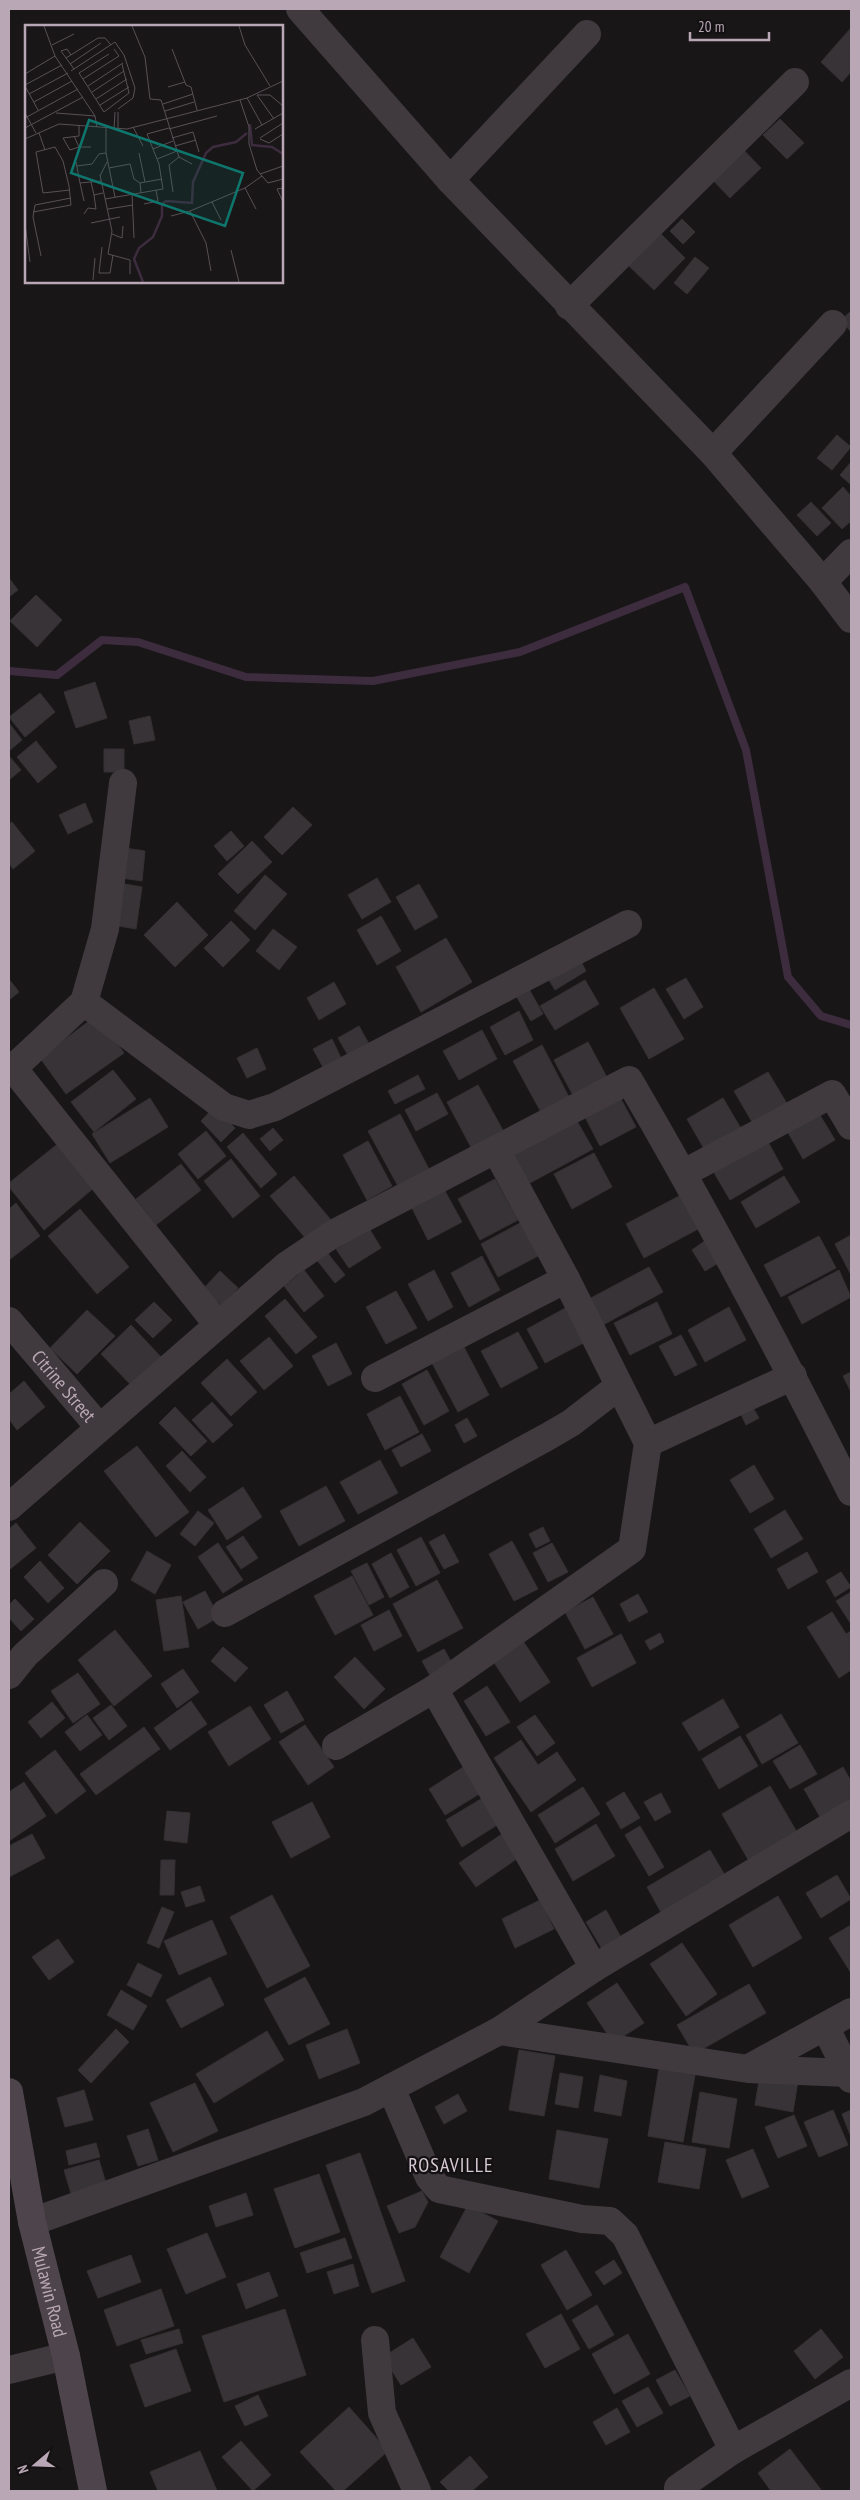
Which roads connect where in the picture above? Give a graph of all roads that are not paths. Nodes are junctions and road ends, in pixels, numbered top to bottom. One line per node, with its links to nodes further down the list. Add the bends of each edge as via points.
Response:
1 (300, 9): 4 (street)
2 (587, 34): 4 (street)
3 (795, 82): 5 (street)
4 (450, 180): 5 (street)
5 (569, 306): 7 (street)
6 (833, 324): 7 (street)
7 (713, 453): 9 (street)
8 (851, 553): 9 (street)
9 (823, 582): 10 (street)
10 (851, 619)
11 (123, 783): 13 (street, via 105,928)
12 (628, 924): 13 (street, via 276,1107 249,1115 224,1107)
13 (84, 1002): 14 (street)
14 (11, 1070): 20 (street)
15 (851, 1126): 17 (street, via 832,1094)
16 (496, 1150): 17 (street, via 630,1080); 18 (street); 20 (street, via 333,1234 287,1265)
17 (684, 1173): 21 (street)
18 (566, 1279): 22 (street); 23 (street)
19 (9, 1322): 24 (street, Citrine Street)
20 (218, 1325): 24 (street)
21 (793, 1376): 25 (street); 26 (street)
22 (376, 1378)
23 (619, 1386): 25 (street); 29 (street, via 547,1437)
24 (99, 1427): 27 (street)
25 (648, 1443): 31 (street, via 632,1549)
26 (851, 1492)
27 (9, 1507)
28 (104, 1583): 30 (street, via 25,1655)
29 (225, 1613)
30 (9, 1675)
31 (434, 1689): 32 (street); 34 (street)
32 (336, 1746)
33 (851, 1814): 34 (street)
34 (594, 1968): 37 (street)
35 (851, 2012): 36 (street)
36 (826, 2028): 38 (street); 39 (street)
37 (499, 2031): 38 (street); 40 (street)
38 (748, 2069): 39 (street)
39 (850, 2076)
40 (391, 2088): 42 (street, via 364,2102); 47 (street, via 429,2177 439,2190 582,2219 610,2220 625,2235)
41 (9, 2094): 42 (main road, Mulawin Road)
42 (32, 2222): 44 (main road, Mulawin Road)
43 (375, 2340): 50 (street, via 382,2413)
44 (66, 2356): 45 (street); 49 (main road, Mulawin Road)
45 (9, 2370)
46 (851, 2383): 47 (street)
47 (733, 2450): 48 (street)
48 (678, 2488)
49 (93, 2491)
50 (417, 2491)

